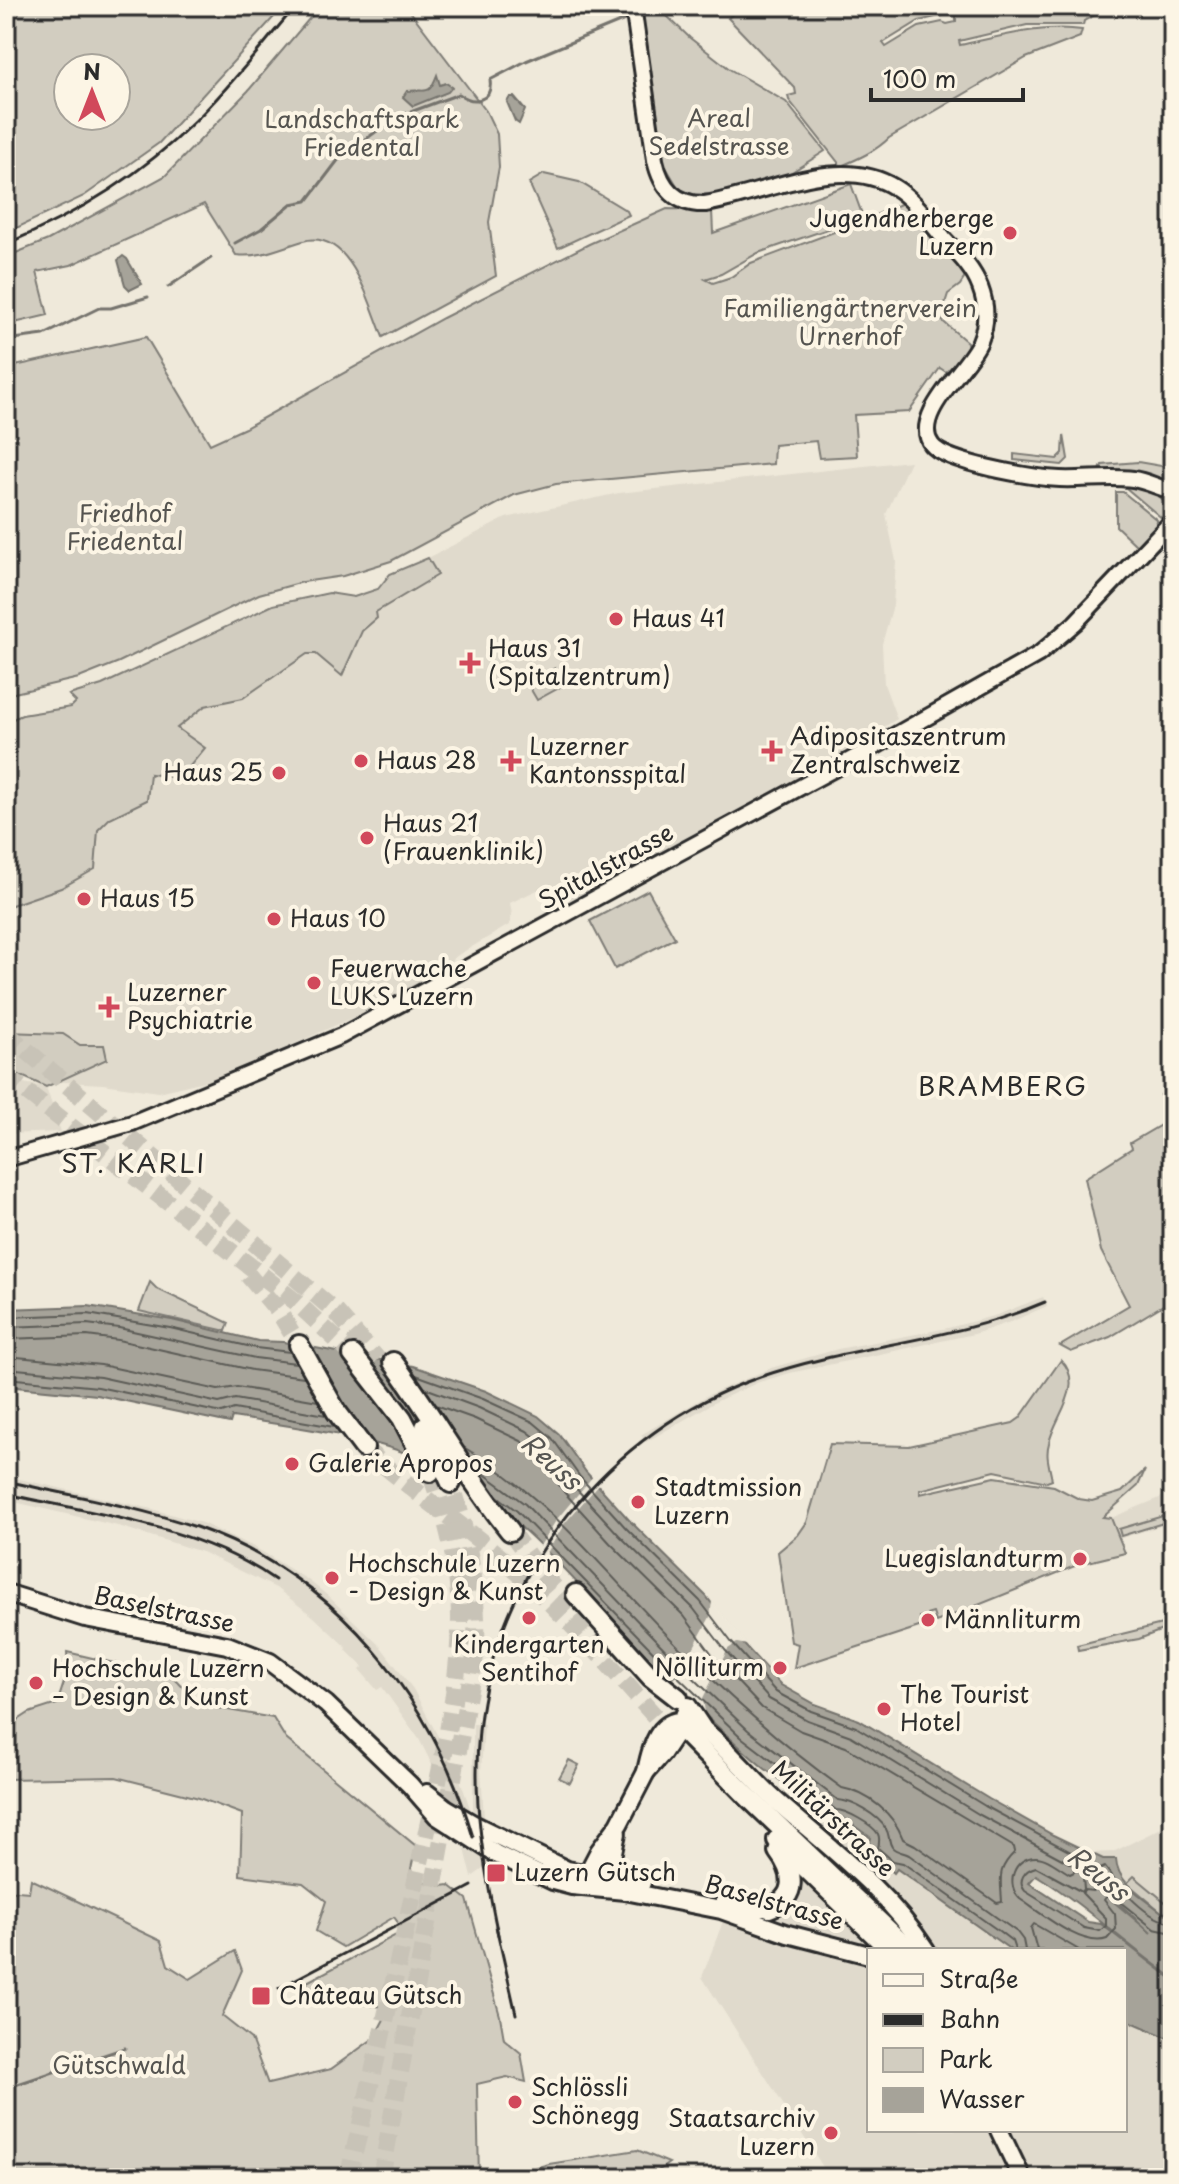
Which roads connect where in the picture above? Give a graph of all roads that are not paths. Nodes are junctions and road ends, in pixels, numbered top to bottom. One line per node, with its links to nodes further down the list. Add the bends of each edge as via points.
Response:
1 (633, 6): 2 (main road, via 655,160 673,195 705,204 818,177 868,176 903,193 972,271 983,298 984,326 974,352 931,413 928,436 934,448 1021,474 1136,479)
2 (1173, 491)
3 (1173, 520): 4 (main road, Spitalstrasse, via 1039,654 869,750 329,1042 132,1123)
4 (6, 1159)
5 (299, 1345): 7 (highway)
6 (353, 1355): 8 (highway, via 402,1418)
7 (364, 1448)
8 (430, 1472)
9 (451, 1483): 10 (highway, via 386,1361 420,1399)
10 (510, 1531)
11 (6, 1593): 17 (main road, Baselstrasse, via 85,1618 227,1645 270,1662 326,1704 410,1785 475,1825)
12 (576, 1594): 13 (highway, via 651,1677)
13 (682, 1724): 14 (main road, via 657,1735 646,1772); 15 (highway); 20 (highway, via 747,1796); 21 (main road, Militärstrasse, via 837,1853)
14 (619, 1824): 16 (main road); 17 (main road)
15 (768, 1831): 18 (highway, via 791,1877 785,1898); 19 (highway)
16 (608, 1876): 17 (main road, Baselstrasse); 18 (main road, Baselstrasse)
17 (587, 1880): 22 (main road, Baselstrasse, via 721,1910)
18 (769, 1908)
19 (888, 1948)
20 (907, 1948)
21 (925, 1948)
22 (867, 1954)
23 (1000, 2132): 24 (main road)
24 (1022, 2178)

